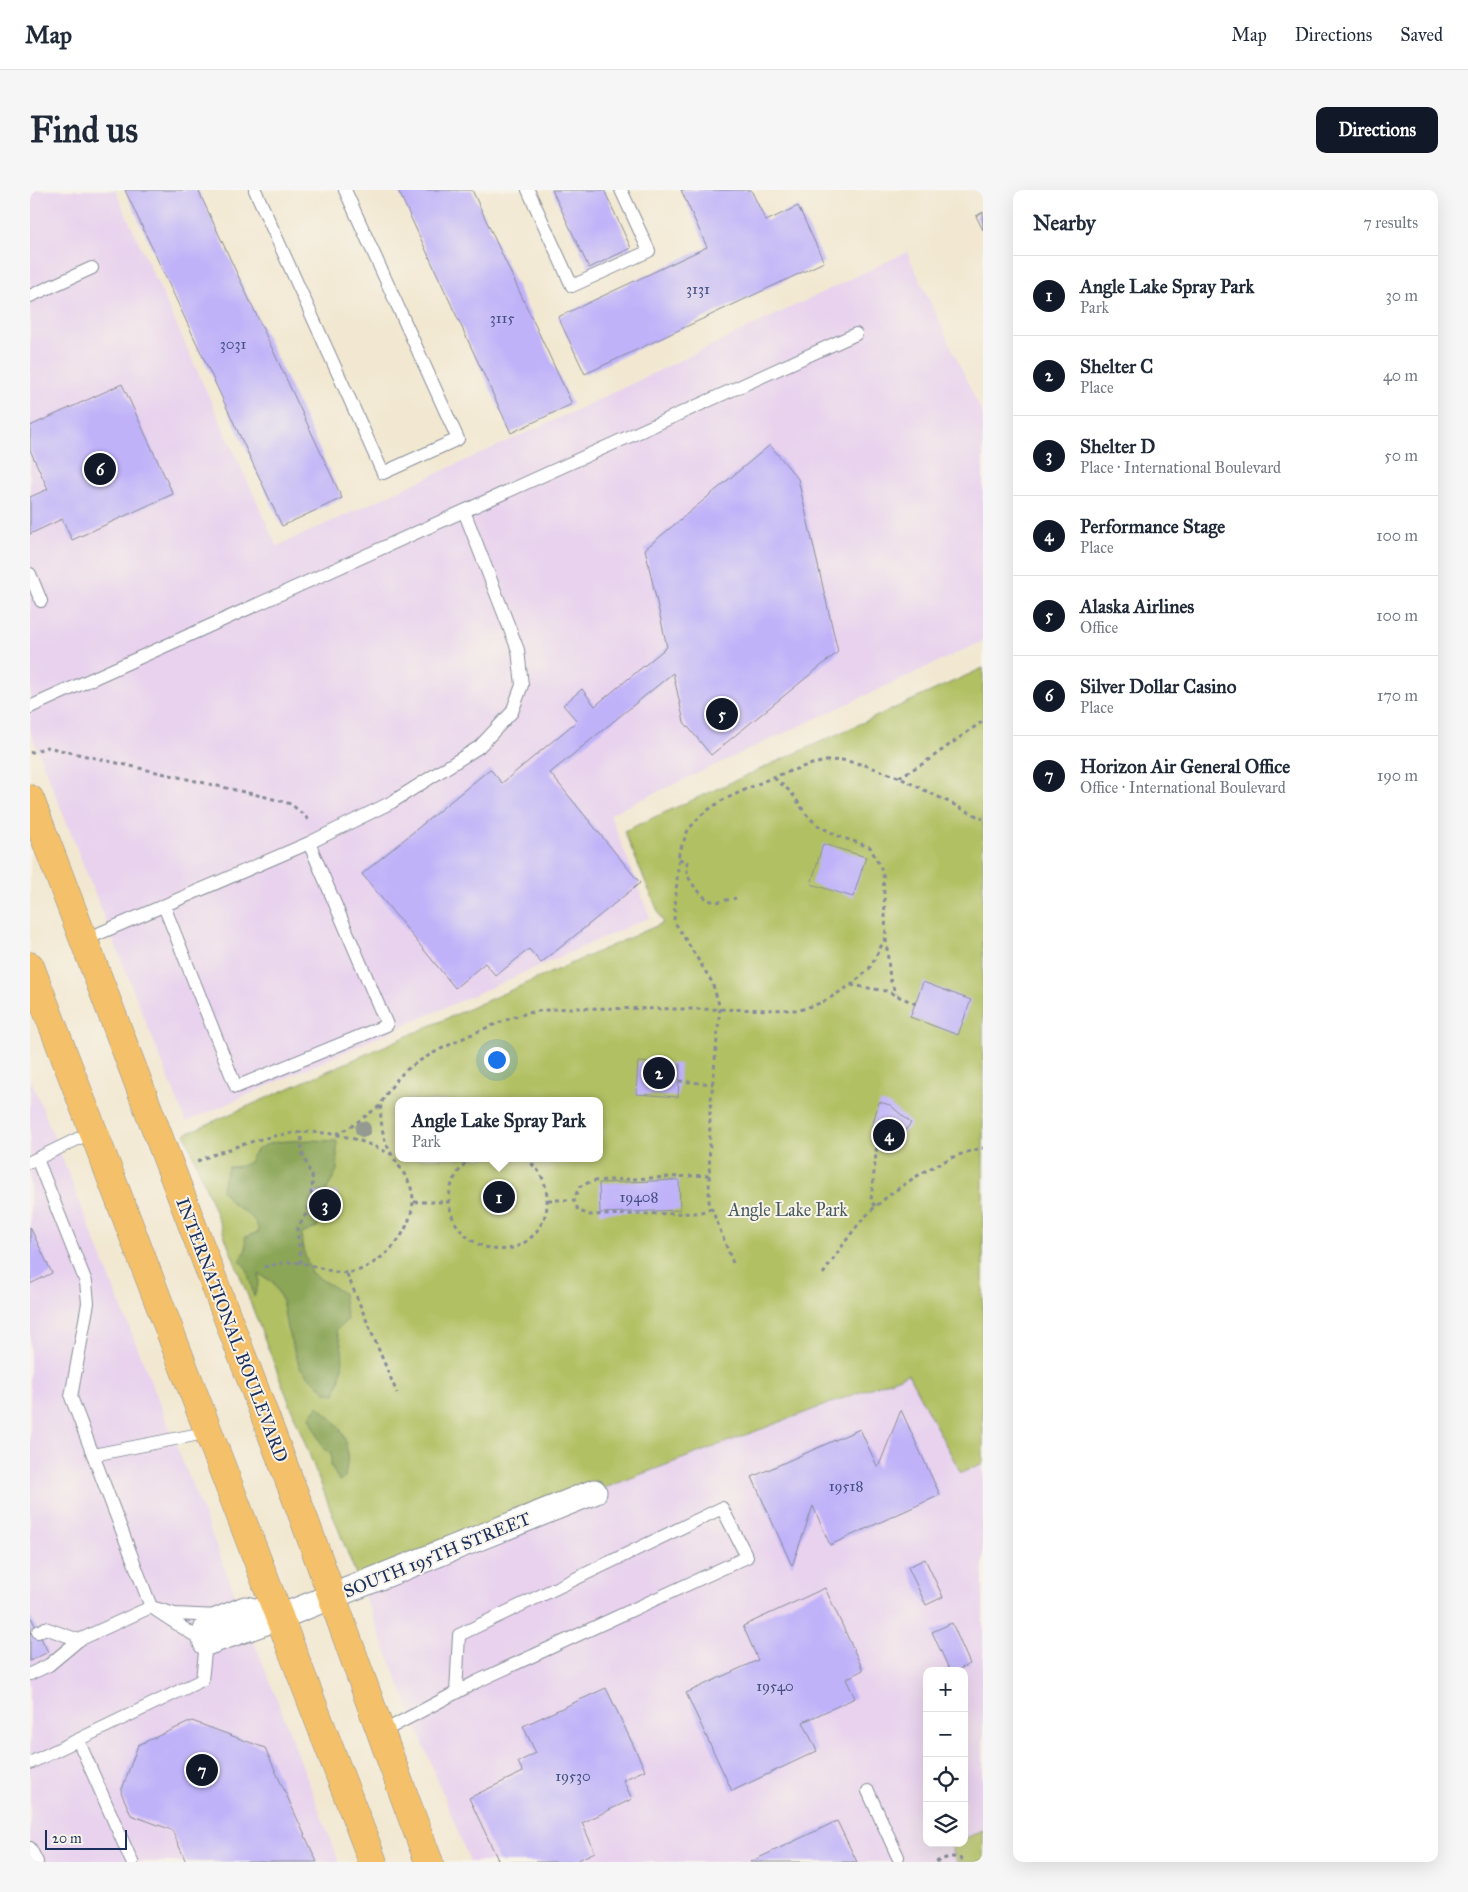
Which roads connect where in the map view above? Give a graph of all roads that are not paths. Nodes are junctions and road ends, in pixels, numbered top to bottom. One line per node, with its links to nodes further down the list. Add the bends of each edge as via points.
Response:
1 (254, 190): 2 (lane, via 383,473 458,439)
2 (345, 190)
3 (528, 190): 4 (lane, via 572,286 649,251)
4 (621, 190)
5 (92, 268): 6 (lane)
6 (30, 296)
7 (856, 334): 8 (lane)
8 (464, 511): 11 (lane); 13 (lane, via 518,650 522,685 512,712 479,747 392,802)
9 (30, 574): 10 (lane)
10 (41, 601)
11 (30, 707)
12 (30, 799): 15 (main road, INTERNATIONAL BOULEVARD)
13 (314, 841): 14 (lane); 14 (lane, via 387,1025 236,1087)
14 (164, 906): 15 (lane)
15 (84, 940): 22 (main road, INTERNATIONAL BOULEVARD)
16 (30, 966): 17 (main road)
17 (94, 1131): 18 (lane); 19 (main road)
18 (33, 1161): 20 (lane, via 86,1282 88,1303 71,1397)
19 (210, 1432): 20 (lane); 25 (main road)
20 (93, 1455): 23 (lane)
21 (594, 1492): 22 (street, SOUTH 195TH STREET)
22 (333, 1596): 25 (street, SOUTH 195TH STREET); 31 (main road, INTERNATIONAL BOULEVARD)
23 (151, 1607): 24 (lane, via 175,1614); 27 (lane); 28 (lane)
24 (226, 1617): 25 (street, via 245,1609); 28 (street, via 209,1624)
25 (280, 1617): 28 (street, SOUTH 195TH STREET); 39 (main road)
26 (38, 1632): 27 (lane, via 45,1628)
27 (79, 1640): 29 (lane, via 49,1665)
28 (206, 1644): 32 (lane, via 202,1680)
29 (30, 1674)
30 (456, 1693): 30 (lane, via 746,1557 722,1508 459,1635); 31 (lane)
31 (380, 1733): 40 (main road, INTERNATIONAL BOULEVARD)
32 (78, 1740): 33 (lane); 38 (lane)
33 (30, 1763)
34 (868, 1790): 36 (lane)
35 (30, 1848): 37 (lane)
36 (898, 1858)
37 (37, 1862)
38 (132, 1862)
39 (373, 1862)
40 (429, 1862)

